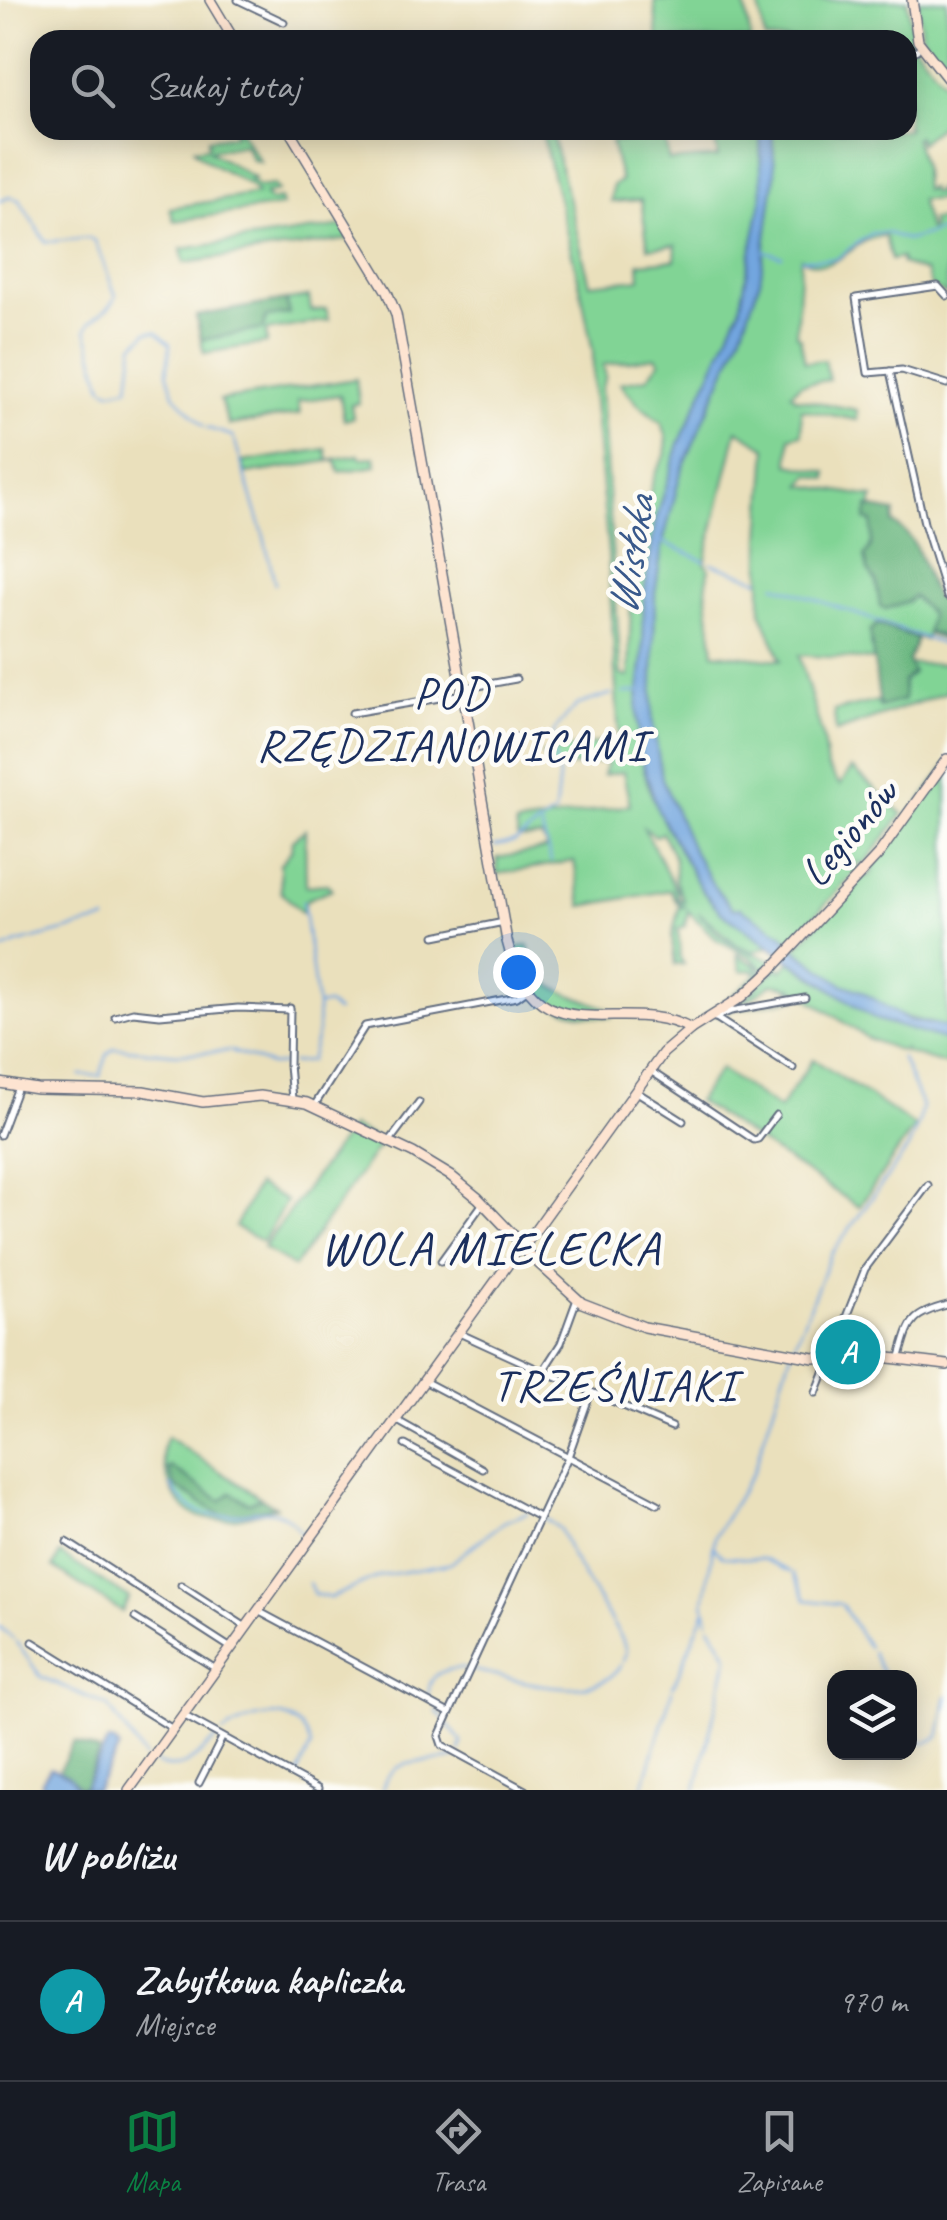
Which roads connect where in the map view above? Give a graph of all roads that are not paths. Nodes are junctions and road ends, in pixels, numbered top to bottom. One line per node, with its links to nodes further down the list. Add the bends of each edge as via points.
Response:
1 (210, 0): 5 (street)
2 (238, 0): 4 (street)
3 (912, 0): 6 (street)
4 (284, 22)
5 (228, 30)
6 (916, 30)
7 (917, 34): 8 (street)
8 (947, 78)
9 (295, 140): 17 (street, via 396,314)
10 (947, 284): 11 (street)
11 (938, 286): 12 (street); 13 (street, via 856,298 868,373)
12 (947, 296)
13 (890, 371): 14 (street); 15 (street)
14 (947, 384)
15 (947, 597)
16 (516, 679): 17 (street)
17 (463, 692): 18 (street); 20 (street)
18 (352, 713)
19 (524, 736): 20 (street)
20 (472, 745): 22 (street)
21 (947, 760): 27 (street, Legionów, via 864,870 771,970)
22 (504, 922): 23 (street); 24 (street, via 513,962)
23 (435, 936)
24 (528, 989): 28 (street, via 549,1006 580,1016 660,1016); 36 (street, via 365,1026)
25 (805, 998): 27 (street)
26 (115, 1017): 34 (street, via 290,1009)
27 (714, 1017): 28 (street, Legionów); 29 (street)
28 (691, 1028): 30 (street, Legionów)
29 (793, 1068)
30 (649, 1070): 33 (street, Legionów); 37 (street, via 754,1140)
31 (0, 1083): 32 (street)
32 (18, 1087): 34 (street, via 125,1090 203,1102); 39 (street)
33 (634, 1090): 38 (street); 43 (street, Legionów)
34 (292, 1099): 36 (street)
35 (418, 1102): 40 (street)
36 (314, 1106): 40 (street)
37 (776, 1115)
38 (683, 1121)
39 (0, 1135)
40 (389, 1142): 42 (street, via 451,1176)
41 (928, 1185): 48 (street, via 865,1269)
42 (483, 1203): 43 (street); 44 (street)
43 (522, 1246): 45 (street); 47 (street, Legionów)
44 (441, 1261)
45 (577, 1299): 48 (street, via 644,1327); 51 (street)
46 (947, 1304): 49 (street, via 912,1319)
47 (459, 1333): 51 (street); 52 (street, Legionów)
48 (831, 1358): 49 (street); 54 (street)
49 (899, 1360): 50 (street)
50 (947, 1365)
51 (543, 1371): 53 (street)
52 (424, 1381): 55 (street, Legionów); 58 (street)
53 (591, 1392): 56 (street); 58 (street)
54 (816, 1393)
55 (396, 1420): 59 (street); 64 (street, Legionów)
56 (672, 1427)
57 (404, 1445): 61 (street)
58 (568, 1456): 60 (street); 61 (street)
59 (483, 1469)
60 (658, 1504)
61 (539, 1517): 70 (street)
62 (67, 1542): 68 (street)
63 (181, 1585): 66 (street)
64 (258, 1611): 66 (street, Legionów); 70 (street)
65 (135, 1618): 69 (street)
66 (246, 1627): 68 (street, Legionów)
67 (33, 1642): 72 (street)
68 (231, 1648): 69 (street, Legionów)
69 (216, 1669): 71 (street, Legionów)
70 (449, 1714): 77 (street, via 442,1745)
71 (183, 1715): 72 (street, Legionów); 73 (street)
72 (173, 1729): 76 (street, Legionów)
73 (222, 1738): 74 (street); 75 (street)
74 (199, 1783)
75 (318, 1789)
76 (129, 1790)
77 (525, 1790)

